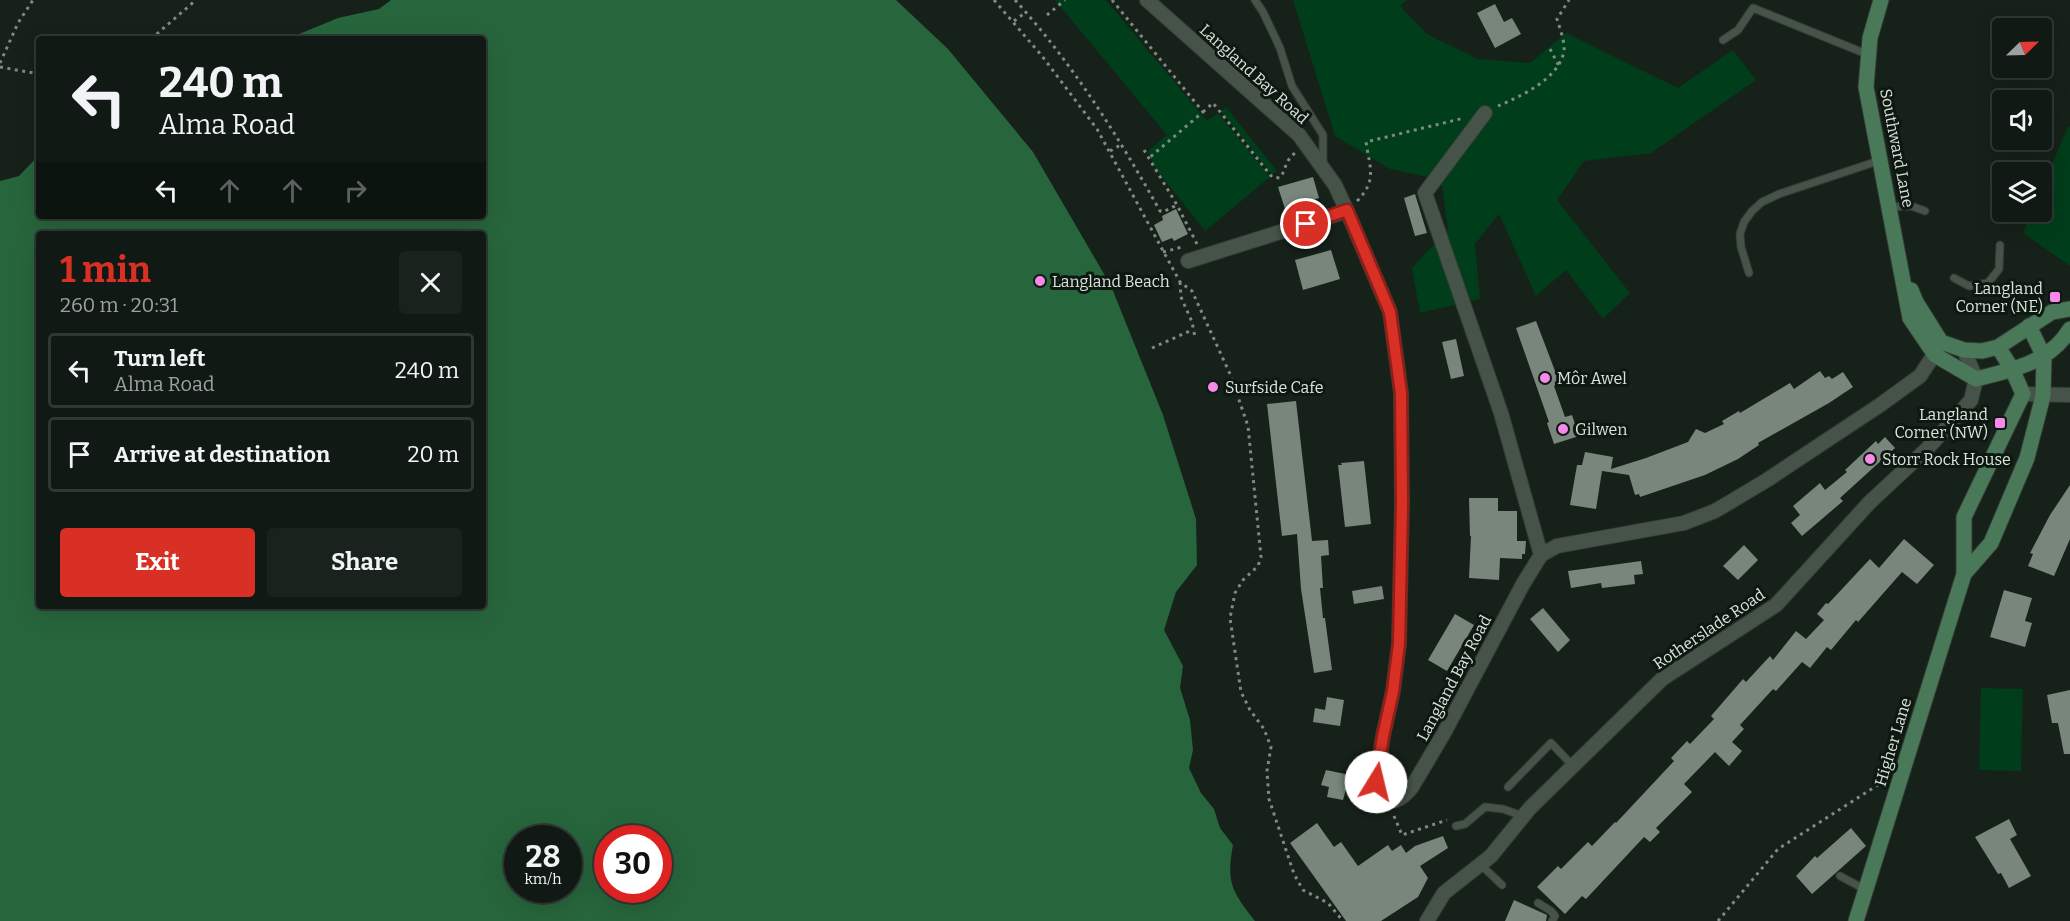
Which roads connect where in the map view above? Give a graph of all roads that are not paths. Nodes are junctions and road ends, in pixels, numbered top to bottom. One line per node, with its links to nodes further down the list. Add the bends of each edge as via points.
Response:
1 (1147, 0): 8 (street, Langland Bay Road, via 1299,135)
2 (1255, 0): 8 (lane, via 1280,48 1292,86 1323,135)
3 (1881, 0): 5 (street, Southward Lane)
4 (1723, 40): 5 (lane, via 1738,30 1753,8)
5 (1869, 55): 7 (street, Southward Lane, via 1866,87)
6 (1484, 112): 28 (street, via 1425,193 1501,413)
7 (1881, 160): 9 (street, Southward Lane); 14 (lane, via 1762,202 1744,222 1740,234)
8 (1323, 168): 10 (street, Langland Bay Road)
9 (1890, 207): 11 (lane); 20 (street, Southward Lane, via 1902,268)
10 (1347, 210): 13 (street); 28 (street, Langland Bay Road, via 1390,312 1401,393 1399,644 1376,782 1383,800 1397,800 1412,787)
11 (1925, 210)
12 (2000, 245): 15 (lane, via 1999,268 1988,283 1969,286)
13 (1188, 261)
14 (1749, 273)
15 (1954, 278)
16 (2070, 309): 17 (street, via 2052,312)
17 (2029, 326): 19 (street); 22 (street, Higher Lane)
18 (2070, 329): 22 (street)
19 (1998, 347): 21 (street); 23 (street)
20 (1938, 348): 21 (street); 24 (street); 28 (street, via 1920,376 1715,511 1684,523 1557,546)
21 (1964, 350): 24 (street)
22 (2044, 357): 23 (street); 27 (street, Higher Lane)
23 (2012, 369): 24 (street); 25 (street)
24 (1976, 379): 30 (street, Rotherslade Road, via 1971,400 1776,605 1662,679)
25 (2023, 394): 27 (street); 29 (street, Higher Lane, via 1965,517)
26 (2070, 395): 27 (street)
27 (2043, 396): 29 (street, Higher Lane, via 2027,458 1991,543)
28 (1541, 555)
29 (1964, 574): 37 (street, Higher Lane)
30 (1573, 766): 31 (lane, via 1551,742); 32 (street, Rotherslade Road)
31 (1508, 788)
32 (1523, 816): 33 (lane, via 1485,807 1465,824); 34 (street, Rotherslade Road)
33 (1456, 826)
34 (1480, 864): 36 (lane); 39 (street, Rotherslade Road, via 1444,893)
35 (1840, 876): 37 (lane)
36 (1502, 885)
37 (1866, 890): 41 (street, Higher Lane)
38 (1538, 903): 40 (lane, via 1555,916)
39 (1427, 921)
40 (1552, 921)
41 (1856, 921)

